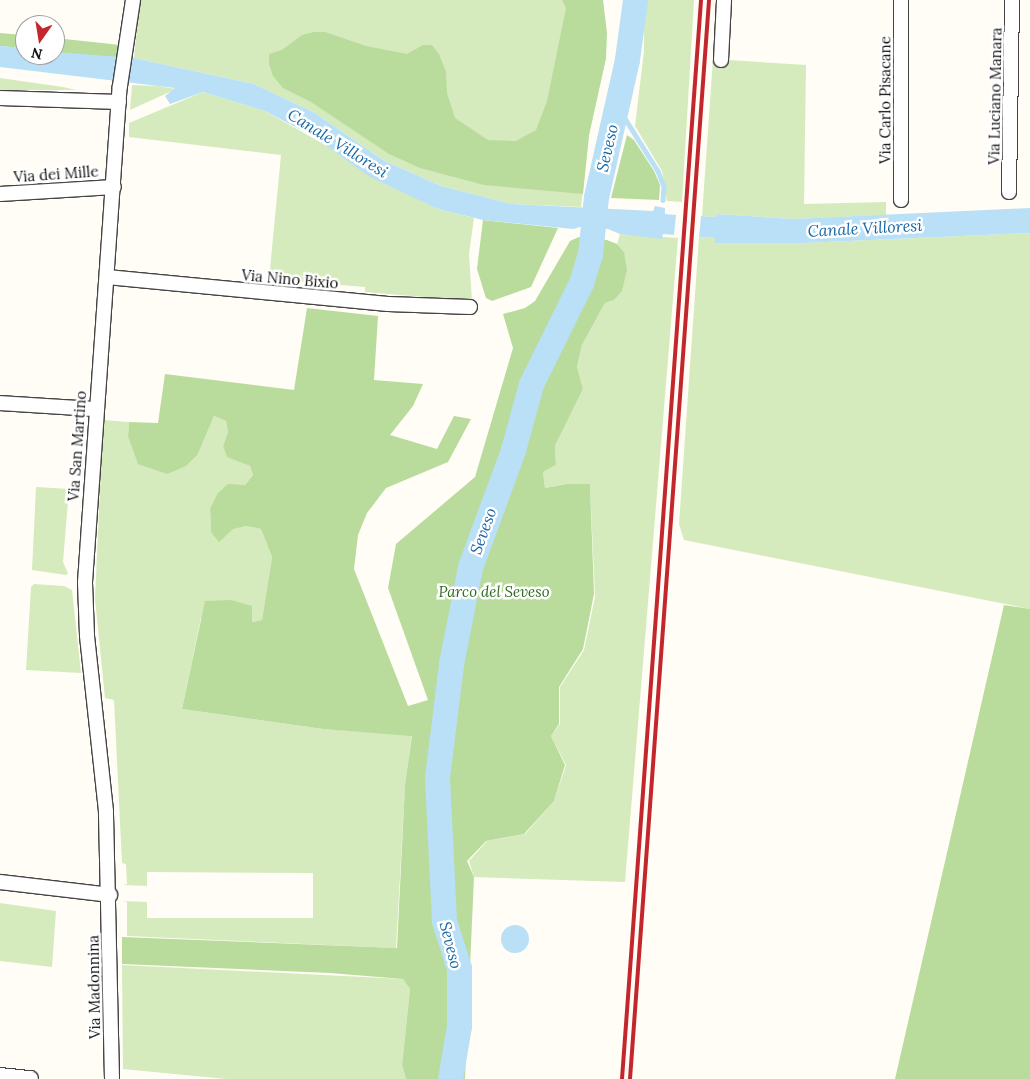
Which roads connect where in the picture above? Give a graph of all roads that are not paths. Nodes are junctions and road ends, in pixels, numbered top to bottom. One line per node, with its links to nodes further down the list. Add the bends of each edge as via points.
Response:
1 (133, 0): 7 (street, Via San Martino)
2 (724, 0): 5 (street)
3 (901, 0): 11 (street, Via Carlo Pisacane)
4 (1012, 0): 9 (street, Via Luciano Manara)
5 (721, 60)
6 (0, 98): 7 (street)
7 (119, 102): 8 (street, Via San Martino)
8 (114, 187): 10 (street, Via dei Mille); 12 (street, Via San Martino)
9 (1009, 192)
10 (0, 194)
11 (901, 200)
12 (107, 277): 13 (street, Via Nino Bixio, via 379,304); 15 (street, Via San Martino)
13 (470, 307)
14 (0, 403): 15 (street)
15 (95, 409): 17 (street, Via San Martino, via 86,608 101,742)
16 (0, 882): 17 (street)
17 (110, 895): 20 (street, Via Madonnina)
18 (0, 1075): 19 (street)
19 (31, 1078)
20 (112, 1079)

